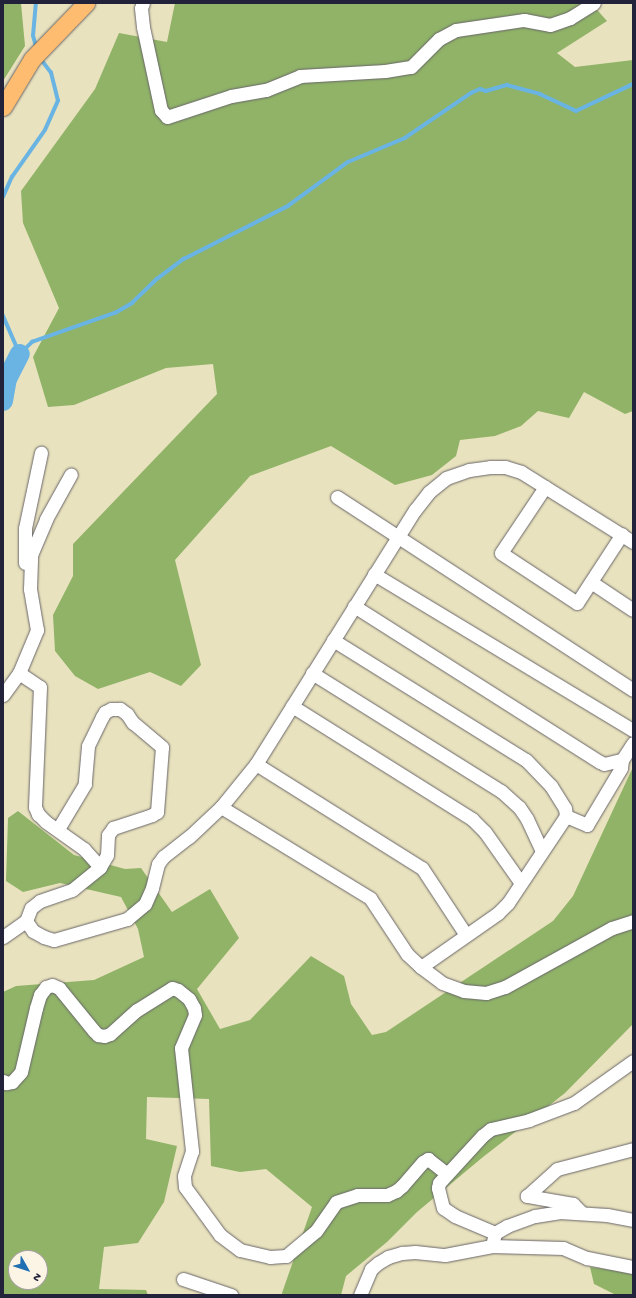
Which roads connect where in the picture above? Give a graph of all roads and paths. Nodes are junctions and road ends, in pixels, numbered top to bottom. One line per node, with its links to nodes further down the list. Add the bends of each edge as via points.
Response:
1 (86, 3): 4 (main road, via 36,54)
2 (143, 3): 3 (street, via 143,27 161,110 167,117 231,96 266,90 300,76 411,67 439,39 456,30 524,20 550,24 570,18)
3 (594, 3)
4 (3, 107)
5 (41, 453): 13 (street, via 25,528 26,575)
6 (71, 474): 13 (street, via 46,518 31,555)
7 (545, 487): 9 (street); 10 (street, via 521,472 505,467 469,470 446,478 429,492); 14 (street, via 501,553 577,603)
8 (337, 497): 10 (street)
9 (622, 534): 11 (street); 14 (street)
10 (398, 536): 12 (street); 20 (street)
11 (633, 542)
12 (374, 574): 15 (street); 23 (street)
13 (30, 581): 18 (street, via 37,630)
14 (591, 582): 16 (street)
15 (354, 606): 17 (street); 25 (street, via 600,762 604,764)
16 (633, 610)
17 (333, 640): 19 (street); 28 (street, via 526,760 550,786 565,808)
18 (19, 673): 21 (street); 29 (street, via 40,687 35,807 46,822)
19 (312, 673): 22 (street); 30 (street, via 501,791 519,807)
20 (633, 690)
21 (3, 694)
22 (292, 706): 26 (street); 32 (street, via 472,819 485,832)
23 (633, 730)
24 (633, 743): 25 (street)
25 (622, 760): 28 (street, via 621,768 587,825)
26 (256, 764): 27 (street); 35 (street, via 422,868)
27 (221, 807): 33 (street, via 163,857 158,864 145,904 127,919 54,940 33,931); 37 (street, via 370,898 407,954)
28 (566, 816): 30 (street)
29 (58, 829): 31 (street, via 84,849); 31 (street, via 85,784 88,746 102,717 111,709 124,711 133,723 162,748 159,809 152,815 113,828 108,835 107,855)
30 (542, 851): 32 (street)
31 (100, 867): 33 (street, via 72,890 40,901 31,908)
32 (521, 883): 35 (street, via 498,913)
33 (26, 921): 36 (street)
34 (633, 921): 37 (street, via 612,928 505,987 486,993 464,991 442,983)
35 (466, 935): 37 (street)
36 (3, 937)
37 (421, 967)
38 (633, 1061): 41 (street, via 574,1103 529,1120 491,1129)
39 (3, 1081): 41 (street, via 12,1082 21,1072 36,1008 46,987 52,985 59,988 94,1031 104,1036 110,1034 137,1010 172,988 189,999 195,1014 181,1048 192,1151 184,1176 185,1187 220,1235 240,1250 270,1257 286,1256 316,1231 336,1202 357,1195 396,1191 428,1159)
40 (633, 1150): 42 (street, via 557,1169 527,1196 573,1204)
41 (447, 1174): 44 (street, via 438,1188 443,1208 455,1216)
42 (582, 1214): 43 (street); 44 (street, via 559,1212 535,1216)
43 (633, 1220)
44 (495, 1233): 45 (street)
45 (492, 1246): 46 (street, via 564,1248 587,1258); 49 (street, via 445,1255 415,1252 388,1257 372,1270)
46 (633, 1266)
47 (182, 1279): 48 (street)
48 (231, 1295)
49 (360, 1295)

